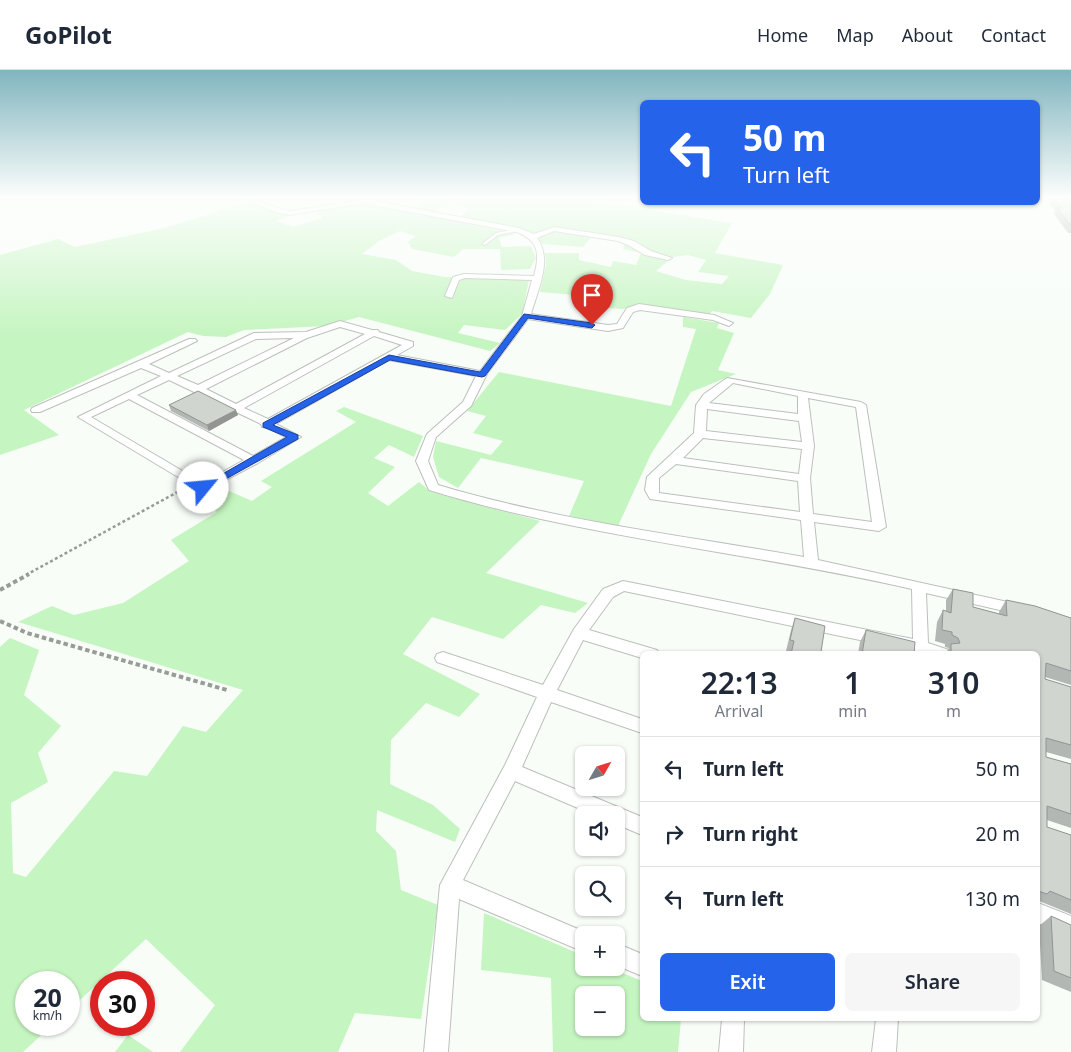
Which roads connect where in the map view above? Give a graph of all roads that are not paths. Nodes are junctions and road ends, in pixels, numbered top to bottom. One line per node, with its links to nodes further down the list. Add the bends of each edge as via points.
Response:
1 (538, 245): 4 (street, via 542,261)
2 (634, 245): 3 (street, via 648,253)
3 (668, 258)
4 (537, 278): 5 (street, via 464,276 456,279); 6 (street)
5 (449, 296)
6 (526, 316): 7 (street, via 608,328 620,326 630,310 639,307); 13 (street)
7 (729, 323)
8 (375, 332): 9 (street, via 340,324); 11 (street, via 410,344); 19 (street)
9 (307, 335): 14 (street, via 254,336); 15 (street)
10 (192, 341): 12 (street)
11 (389, 357): 13 (street); 22 (street)
12 (141, 364): 14 (street); 20 (street)
13 (482, 374): 29 (street, via 467,404 431,436 422,461 433,487 478,502 614,531)
14 (169, 377): 15 (street); 17 (street)
15 (198, 389): 19 (street)
16 (804, 395): 18 (street, via 731,380 703,399); 21 (street); 28 (street, via 861,405 879,527)
17 (130, 396): 26 (street); 26 (street, via 83,417 203,488)
18 (700, 405): 21 (street); 23 (street)
19 (236, 408): 22 (street)
20 (36, 410)
21 (804, 418): 24 (street)
22 (266, 425): 26 (street, via 295,437)
23 (700, 434): 24 (street); 25 (street)
24 (808, 446): 27 (street)
25 (674, 460): 27 (street); 28 (street, via 652,477 654,496)
26 (254, 461)
27 (804, 478): 28 (street)
28 (808, 517): 29 (street)
29 (811, 563): 30 (street)
30 (919, 587): 31 (street); 33 (street)
31 (1036, 614)
32 (579, 633): 33 (street, via 608,593 623,586); 34 (street); 36 (street)
33 (921, 650)
34 (641, 651)
35 (443, 658): 36 (street)
36 (547, 694): 37 (street); 38 (street)
37 (640, 725)
38 (511, 771): 39 (street); 40 (street)
39 (640, 825)
40 (450, 885): 43 (street); 48 (street)
41 (1040, 915): 42 (street)
42 (1071, 927)
43 (575, 937)
44 (625, 958): 45 (street)
45 (640, 964)
46 (733, 1021): 49 (street)
47 (887, 1021): 50 (street)
48 (436, 1052)
49 (731, 1052)
50 (884, 1052)

